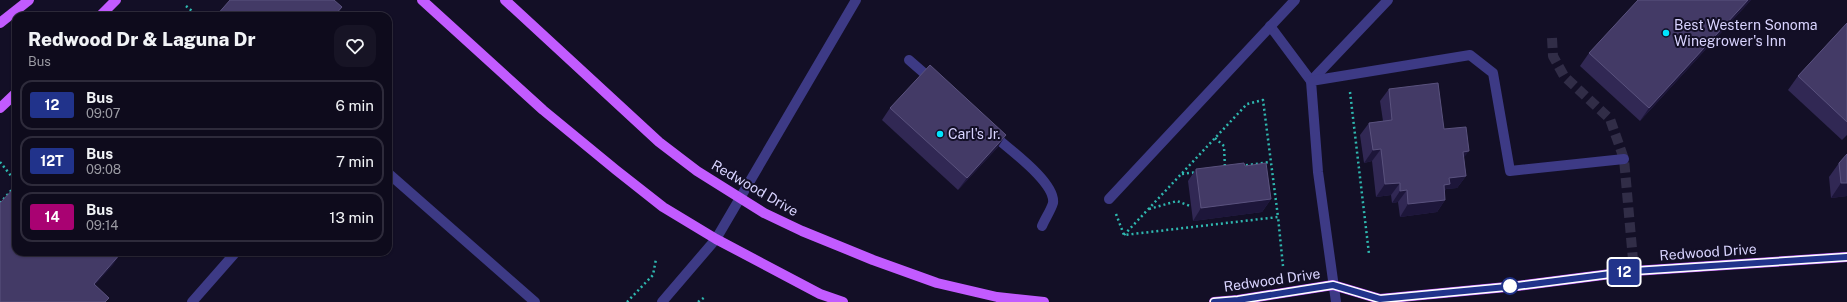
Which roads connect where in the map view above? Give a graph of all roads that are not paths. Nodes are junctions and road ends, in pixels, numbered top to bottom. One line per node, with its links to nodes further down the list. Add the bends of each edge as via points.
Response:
1 (29, 0): 8 (main road)
2 (116, 0): 9 (main road)
3 (422, 0): 24 (main road, via 543,110 616,170 663,207)
4 (505, 0): 21 (main road, Redwood Drive, via 660,142)
5 (856, 0): 21 (street)
6 (1295, 0): 12 (street)
7 (1388, 0): 14 (street)
8 (14, 12)
9 (104, 12)
10 (12, 13): 11 (main road)
11 (0, 23)
12 (1270, 26): 14 (street); 22 (street)
13 (909, 60): 15 (street)
14 (1311, 81): 19 (street, via 1470,54 1494,73 1510,170); 27 (street, via 1318,172)
15 (939, 86)
16 (12, 97): 17 (main road)
17 (0, 108)
18 (986, 129): 23 (street, via 1039,175 1049,188 1053,202)
19 (1624, 159)
20 (392, 177): 30 (street)
21 (741, 199): 24 (street); 33 (main road, Redwood Drive, via 802,231 937,283 997,297)
22 (1109, 199)
23 (1042, 226)
24 (716, 239): 31 (street); 32 (main road, via 820,294)
25 (232, 256): 29 (street)
26 (1847, 257): 28 (main road, Redwood Drive, via 1634,271)
27 (1333, 285): 28 (main road, Redwood Drive); 34 (main road, Redwood Drive); 35 (street)
28 (1379, 300)
29 (192, 302)
30 (535, 302)
31 (662, 302)
32 (843, 302)
33 (1044, 302)
34 (1214, 302)
35 (1336, 302)

